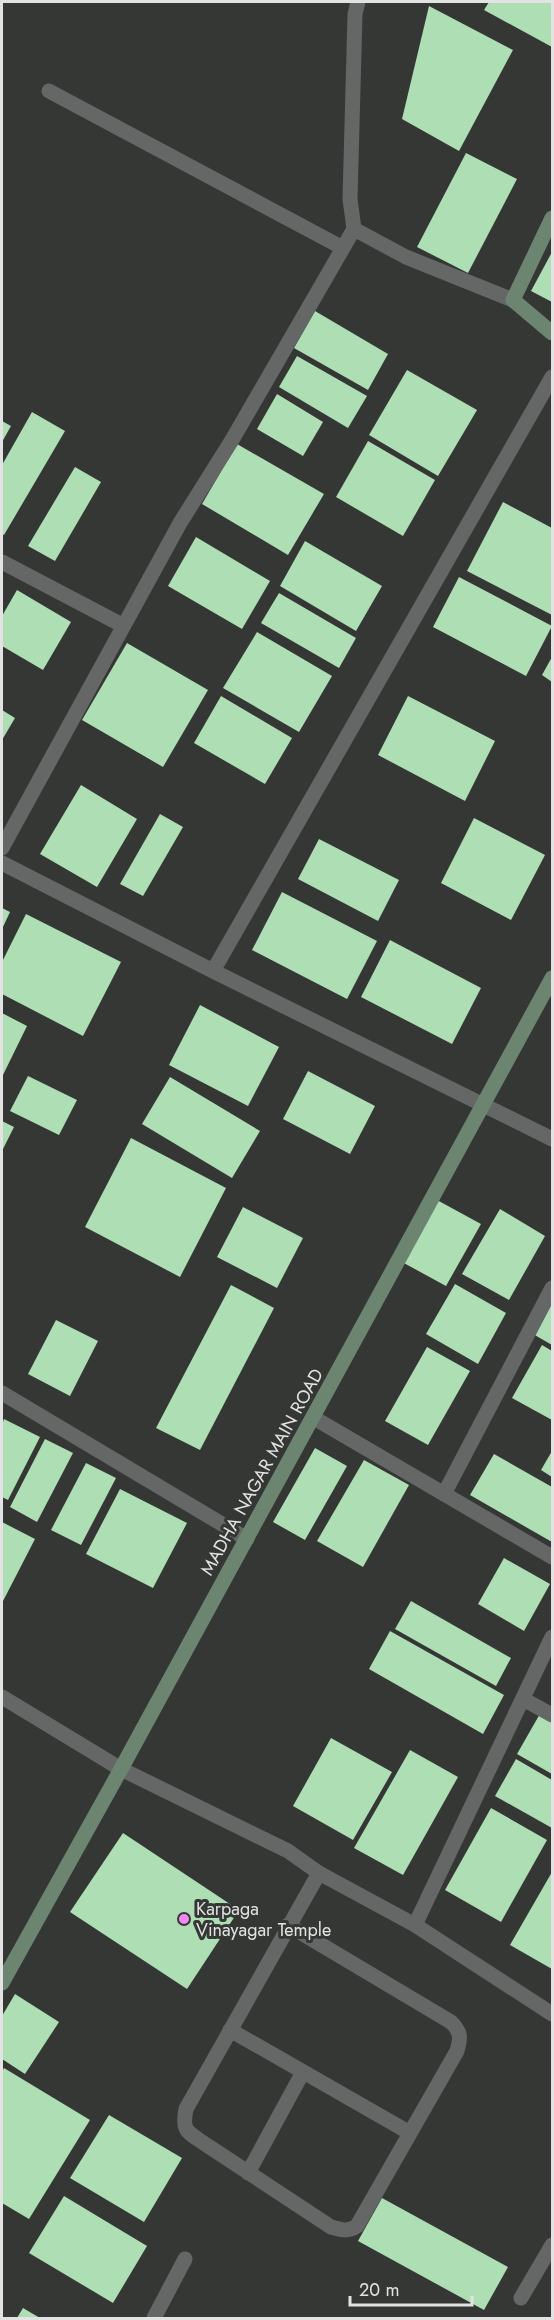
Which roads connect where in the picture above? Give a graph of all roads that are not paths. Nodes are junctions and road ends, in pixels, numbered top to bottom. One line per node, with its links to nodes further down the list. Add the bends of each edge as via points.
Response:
1 (358, 2): 4 (street, via 350,200)
2 (49, 91): 5 (street)
3 (552, 218): 6 (street)
4 (354, 229): 5 (street); 6 (street, via 406,257)
5 (343, 248): 10 (street)
6 (513, 300): 7 (street)
7 (552, 333)
8 (552, 377): 13 (street)
9 (2, 561): 10 (street)
10 (122, 625): 11 (street)
11 (2, 848)
12 (2, 863): 13 (street)
13 (213, 971): 15 (street)
14 (552, 978): 15 (street, MADHA NAGAR MAIN ROAD)
15 (484, 1104): 16 (street); 19 (street, MADHA NAGAR MAIN ROAD)
16 (552, 1139)
17 (552, 1288): 20 (street)
18 (2, 1393): 21 (street)
19 (314, 1418): 20 (street); 21 (street, MADHA NAGAR MAIN ROAD)
20 (444, 1494): 22 (street)
21 (247, 1539): 27 (street, MADHA NAGAR MAIN ROAD)
22 (552, 1557)
23 (552, 1637): 25 (street)
24 (2, 1697): 27 (street)
25 (524, 1699): 26 (street); 30 (street)
26 (552, 1715)
27 (121, 1769): 28 (street, via 288,1851); 31 (street, MADHA NAGAR MAIN ROAD)
28 (319, 1873): 29 (street); 30 (street)
29 (288, 1925): 33 (street); 35 (street, via 460,2031 457,2051)
30 (415, 1925): 32 (street)
31 (2, 1983)
32 (552, 2014)
33 (230, 2030): 34 (street); 36 (street, via 186,2109 183,2122 186,2130)
34 (303, 2072): 35 (street); 36 (street)
35 (410, 2133): 36 (street, via 352,2229 331,2227)
36 (248, 2172)
37 (552, 2245): 39 (street)
38 (185, 2259): 40 (street)
39 (521, 2298)
40 (154, 2319)

